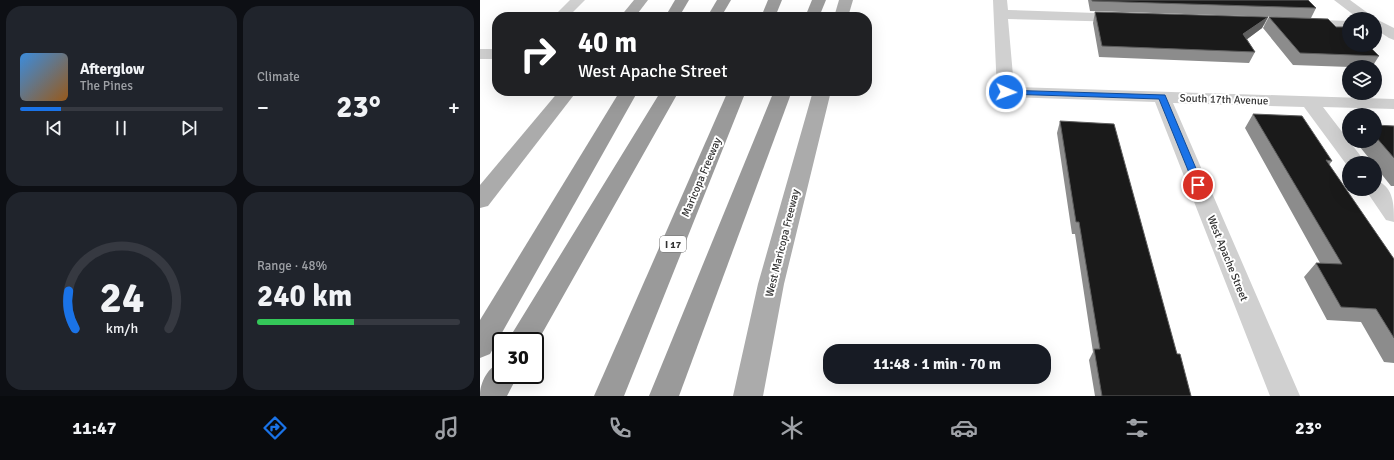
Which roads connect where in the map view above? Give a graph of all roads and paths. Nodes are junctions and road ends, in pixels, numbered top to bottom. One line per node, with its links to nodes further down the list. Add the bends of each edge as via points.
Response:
1 (578, 0): 10 (street)
2 (641, 0): 11 (main road)
3 (682, 0): 12 (highway)
4 (724, 0): 13 (highway)
5 (775, 0): 14 (highway)
6 (819, 0): 15 (highway)
7 (846, 0): 16 (main road)
8 (1341, 0): 17 (street)
9 (1000, 7): 18 (street); 31 (street, South 17th Avenue, via 1006,92)
10 (565, 12)
11 (631, 12)
12 (675, 12)
13 (717, 12)
14 (770, 12)
15 (814, 12)
16 (842, 12)
17 (1358, 12)
18 (1143, 18)
19 (1222, 21): 20 (street)
20 (1342, 25)
21 (1382, 28): 22 (street)
22 (1394, 35)
23 (480, 54): 24 (street)
24 (492, 54)
25 (564, 96): 36 (main road)
26 (626, 96): 39 (highway)
27 (667, 96): 38 (highway)
28 (735, 96): 42 (highway, Maricopa Freeway / I 17)
29 (781, 96): 43 (highway)
30 (821, 96): 44 (main road, West Maricopa Freeway, via 771,284)
31 (1162, 97): 32 (street, South 17th Avenue); 45 (street, West Apache Street)
32 (1310, 102): 33 (street, South 17th Avenue); 34 (street)
33 (1394, 104)
34 (1351, 156)
35 (1381, 196): 37 (street)
36 (480, 200)
37 (1394, 214)
38 (528, 332)
39 (480, 345)
40 (498, 384): 41 (highway)
41 (491, 396)
42 (609, 396)
43 (664, 396)
44 (748, 396)
45 (1286, 396)

